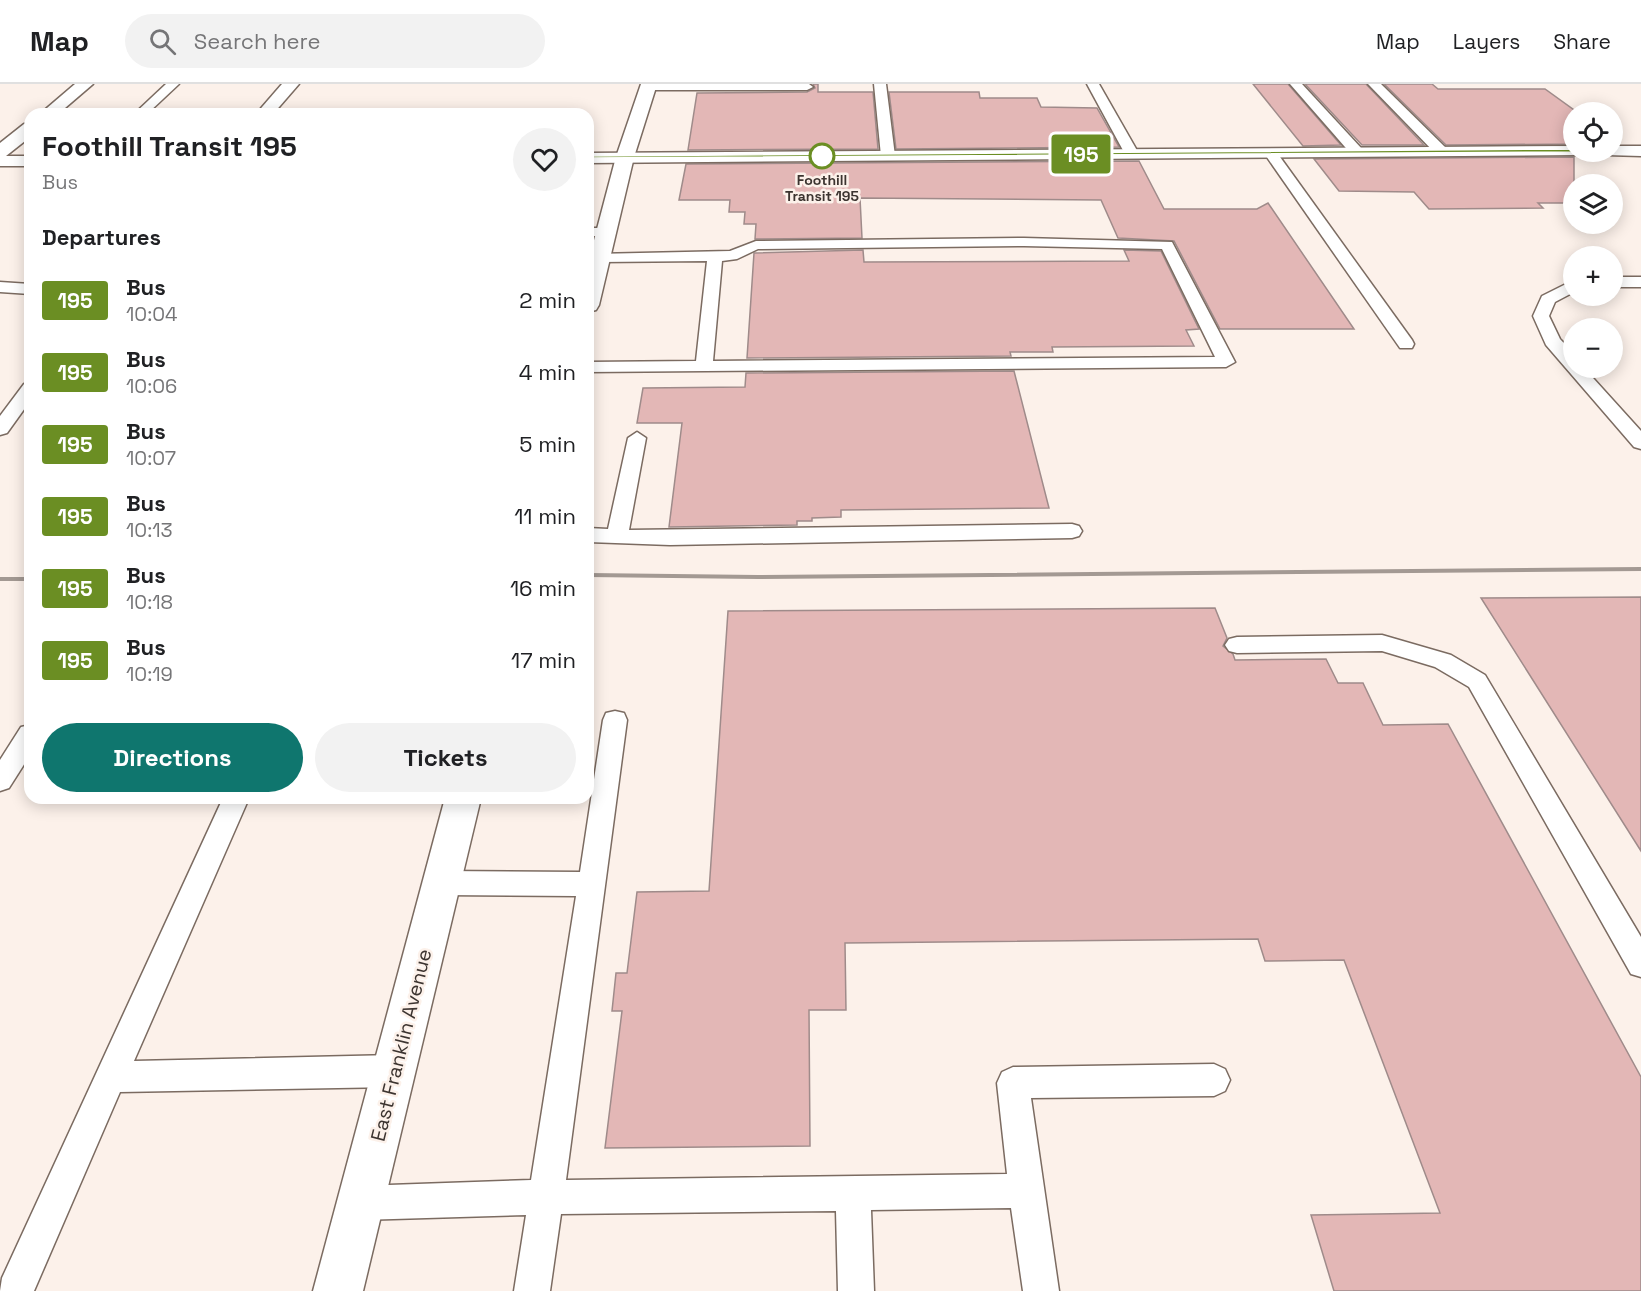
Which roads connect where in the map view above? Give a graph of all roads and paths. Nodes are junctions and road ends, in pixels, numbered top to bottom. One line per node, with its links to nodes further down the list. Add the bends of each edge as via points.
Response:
1 (85, 84): 10 (main road)
2 (173, 84): 11 (lane)
3 (291, 84): 12 (main road)
4 (880, 84): 22 (lane)
5 (1094, 84): 21 (lane)
6 (1296, 84): 20 (lane)
7 (1374, 84): 18 (lane)
8 (649, 86): 9 (lane); 24 (main road)
9 (807, 87)
10 (55, 108)
11 (147, 108)
12 (269, 108)
13 (24, 133): 17 (main road)
14 (1563, 151): 18 (main road)
15 (1623, 151): 16 (main road)
16 (1641, 151)
17 (0, 152)
18 (1442, 152): 20 (main road)
19 (1270, 153): 20 (main road); 21 (main road); 36 (lane)
20 (1357, 153)
21 (1132, 154): 22 (main road)
22 (888, 156): 24 (main road)
23 (594, 158): 24 (main road)
24 (625, 158): 27 (main road)
25 (0, 161): 26 (main road)
26 (24, 161)
27 (597, 232): 29 (main road)
28 (715, 256): 29 (lane); 39 (lane); 39 (lane, via 732,256 756,245 1167,244 1226,362)
29 (600, 257): 30 (main road)
30 (594, 281)
31 (1623, 282): 32 (lane)
32 (1641, 282)
33 (0, 287): 34 (lane)
34 (24, 289)
35 (1563, 291): 37 (lane, via 1548,299 1541,316 1552,341)
36 (1406, 344)
37 (1563, 354)
38 (594, 367): 39 (lane)
39 (704, 367)
40 (1584, 378): 44 (lane)
41 (24, 396): 42 (lane)
42 (0, 429)
43 (637, 438): 47 (lane)
44 (1641, 443)
45 (1072, 531): 47 (lane)
46 (594, 535): 47 (lane)
47 (617, 536)
48 (1237, 645): 56 (lane, via 1382,643 1443,661 1477,681)
49 (615, 720): 55 (lane)
50 (24, 743): 51 (lane)
51 (0, 781)
52 (233, 804): 58 (lane)
53 (462, 804): 54 (main road, East Franklin Avenue)
54 (442, 884): 55 (lane); 57 (main road, East Franklin Avenue)
55 (592, 884): 62 (lane)
56 (1641, 964)
57 (394, 1071): 58 (lane); 63 (main road, East Franklin Avenue)
58 (111, 1077): 64 (lane)
59 (1214, 1080): 60 (lane, via 1014,1083)
60 (1026, 1191): 61 (lane); 68 (lane)
61 (853, 1193): 62 (lane); 67 (lane)
62 (547, 1197): 63 (lane); 66 (lane)
63 (360, 1203): 65 (main road, East Franklin Avenue)
64 (15, 1291)
65 (338, 1291)
66 (532, 1291)
67 (856, 1291)
68 (1041, 1291)

